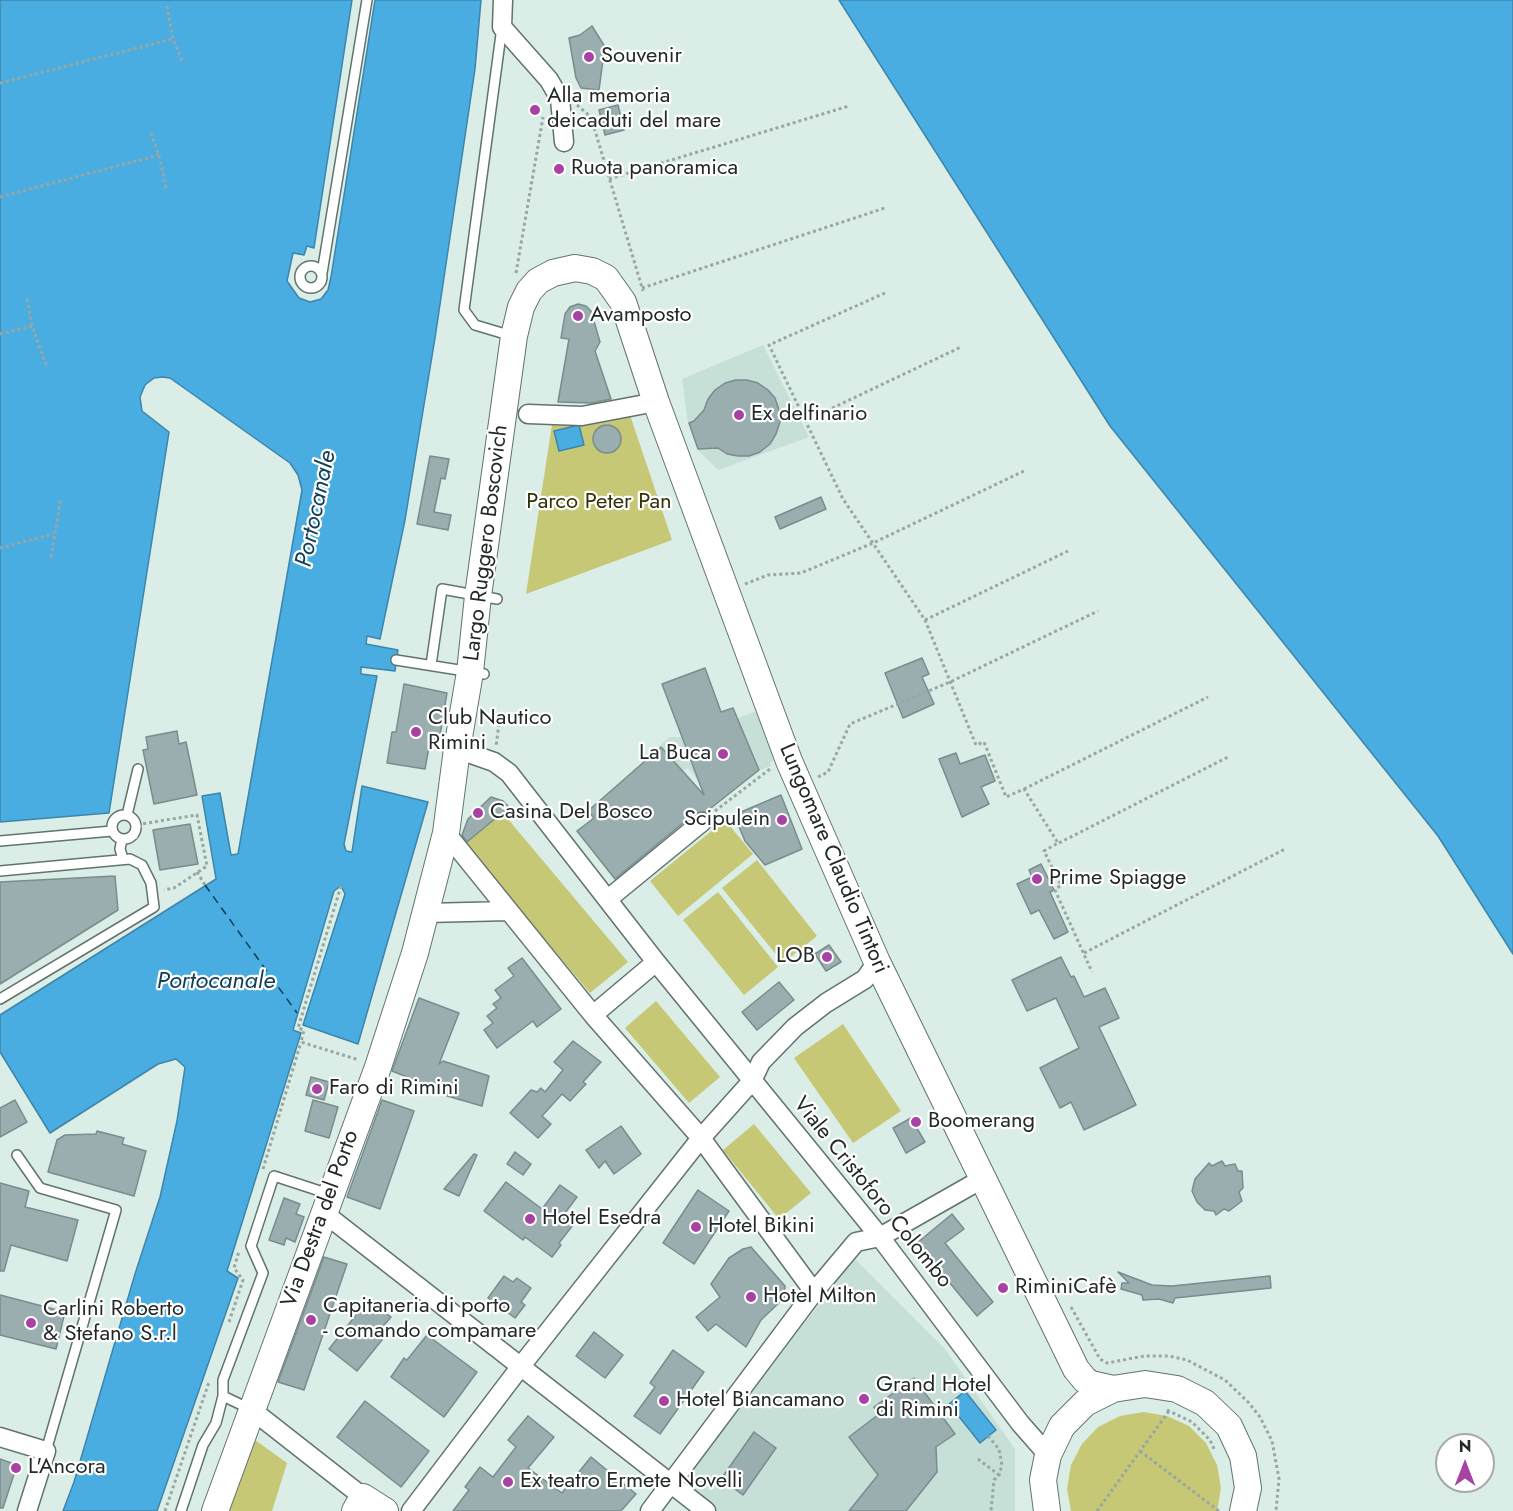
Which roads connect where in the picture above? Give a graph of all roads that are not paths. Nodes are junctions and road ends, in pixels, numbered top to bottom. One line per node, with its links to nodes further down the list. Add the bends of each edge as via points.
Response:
1 (367, 0): 5 (lane)
2 (503, 0): 3 (street)
3 (502, 27): 4 (street, via 555,89 560,99); 7 (lane, via 464,310 475,325)
4 (564, 142)
5 (322, 273)
6 (627, 284): 7 (street, Largo Ruggero Boscovich, via 575,268 553,273 529,291); 8 (street, Lungomare Claudio Tintori, via 626,310)
7 (514, 336): 10 (street, Largo Ruggero Boscovich)
8 (656, 402): 9 (street, via 582,416); 28 (street, Lungomare Claudio Tintori, via 789,761)
9 (528, 414)
10 (487, 597): 12 (lane, via 442,589); 13 (street, Largo Ruggero Boscovich)
11 (396, 660): 12 (lane)
12 (431, 665): 13 (lane)
13 (477, 673): 14 (street, Largo Ruggero Boscovich)
14 (457, 749): 19 (street, Via Destra del Porto); 24 (street, Viale Cristoforo Colombo, via 494,762 509,773)
15 (138, 769): 16 (lane)
16 (128, 815): 18 (lane, via 116,817); 20 (lane, via 136,827 130,838)
17 (702, 822): 24 (street)
18 (112, 831): 20 (lane); 21 (lane)
19 (446, 833): 25 (street); 26 (street, Via Destra del Porto)
20 (122, 839): 22 (lane)
21 (0, 841)
22 (123, 860): 23 (lane); 29 (lane, via 142,865 151,883 154,907)
23 (0, 872)
24 (608, 899): 27 (street, Viale Cristoforo Colombo)
25 (509, 911): 26 (street); 30 (street)
26 (426, 913): 35 (street, Via Destra del Porto, via 378,1067)
27 (656, 962): 30 (street); 31 (street, Viale Cristoforo Colombo)
28 (877, 962): 31 (street, via 865,979 795,1027 761,1062); 34 (street, Lungomare Claudio Tintori)
29 (0, 999)
30 (593, 1016): 32 (street)
31 (752, 1081): 32 (street); 36 (street, Viale Cristoforo Colombo)
32 (701, 1138): 37 (street); 38 (street)
33 (17, 1155): 43 (lane, via 40,1188 116,1210)
34 (982, 1179): 36 (street); 39 (street, Lungomare Claudio Tintori, via 1076,1369 1091,1384)
35 (328, 1204): 38 (street); 40 (lane, via 274,1176 251,1246 263,1273 223,1380); 41 (street, Via Destra del Porto)
36 (880, 1237): 37 (street, via 856,1242); 44 (street, Viale Cristoforo Colombo)
37 (814, 1292): 45 (street)
38 (521, 1366): 45 (street); 51 (street)
39 (1113, 1389): 44 (street, via 1085,1403 1062,1426); 55 (street, via 1155,1385 1177,1389 1205,1403 1229,1426 1243,1456 1248,1488)
40 (223, 1396): 41 (lane); 48 (lane)
41 (252, 1410): 46 (street); 49 (street, Via Destra del Porto)
42 (0, 1437): 43 (street)
43 (46, 1451): 47 (street)
44 (1048, 1455): 54 (street, via 1043,1480)
45 (671, 1483): 52 (street); 53 (street)
46 (359, 1504): 50 (street)
47 (27, 1511)
48 (181, 1511)
49 (215, 1511)
50 (385, 1511)
51 (411, 1511)
52 (650, 1511)
53 (706, 1511)
54 (1047, 1511)
55 (1244, 1511)

